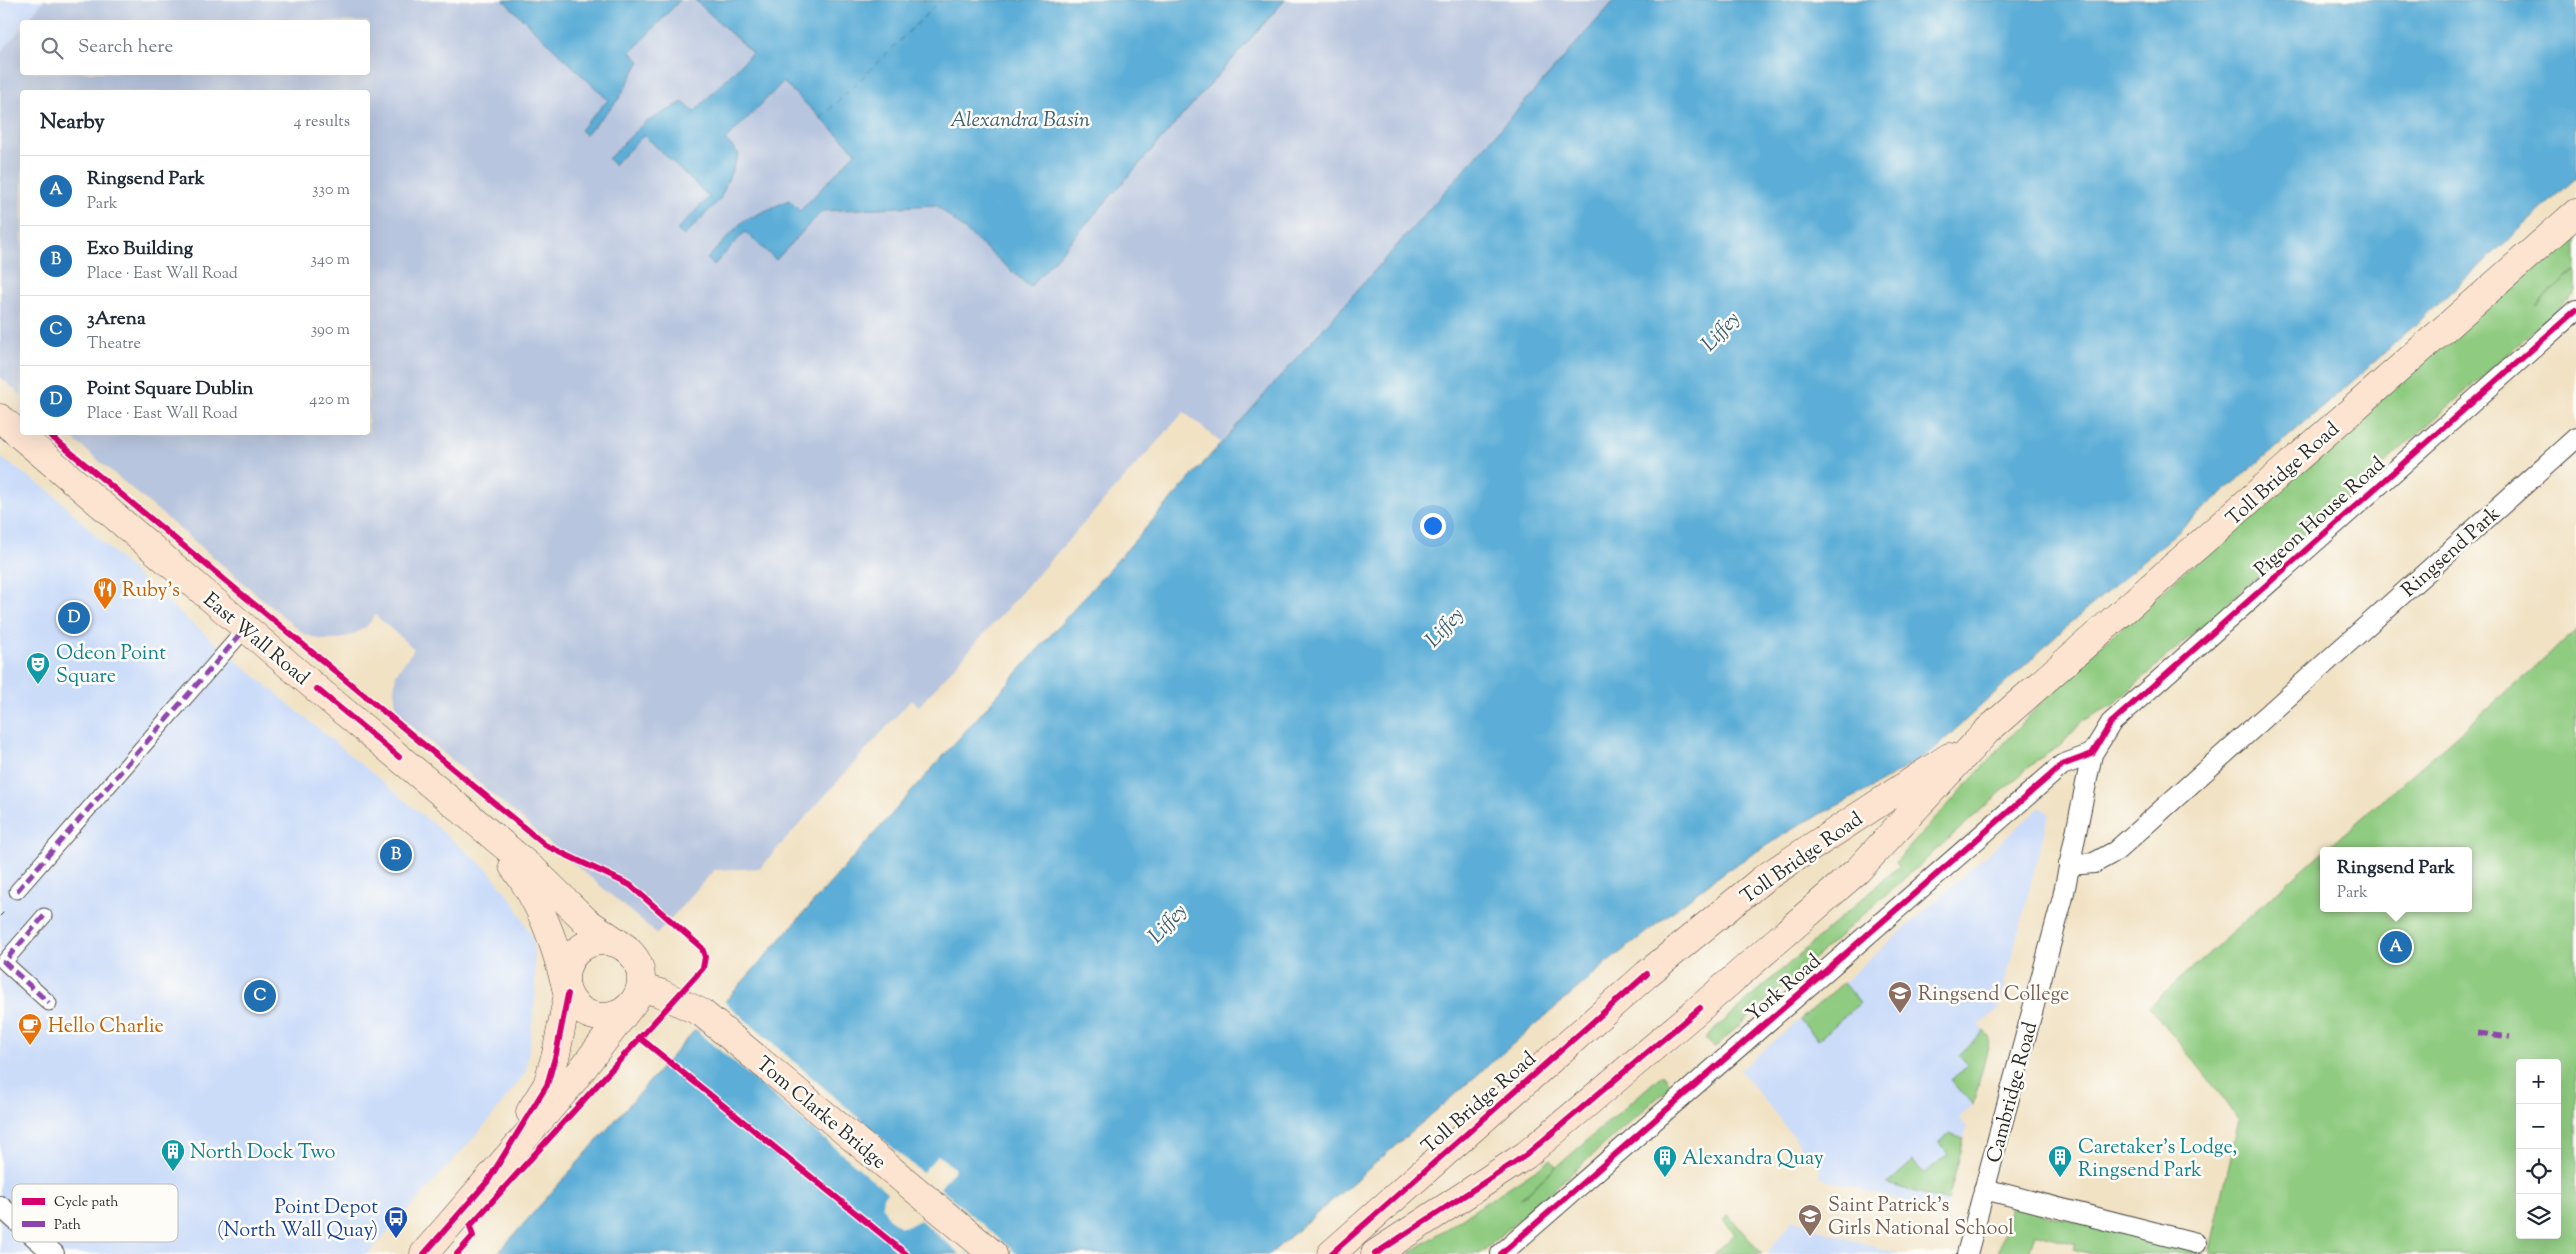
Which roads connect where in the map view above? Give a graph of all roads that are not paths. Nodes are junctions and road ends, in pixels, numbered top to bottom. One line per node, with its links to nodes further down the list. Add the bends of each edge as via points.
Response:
1 (2576, 213): 8 (main road, Toll Bridge Road)
2 (2576, 310): 9 (street, Pigeon House Road, via 2110,723)
3 (0, 418): 6 (main road, East Wall Road)
4 (2576, 438): 11 (street, Ringsend Park, via 2116,851 2094,862)
5 (0, 444): 6 (main road, East Wall Road)
6 (72, 482): 7 (main road, East Wall Road)
7 (246, 628): 10 (main road, East Wall Road); 12 (street)
8 (1987, 731): 27 (main road, Toll Bridge Road, via 1764,879 1647,974); 28 (main road, Toll Bridge Road, via 1858,870 1700,1008 1526,1154)
9 (2092, 754): 11 (street, Cambridge Road); 29 (street, York Road, via 2062,765)
10 (488, 832): 14 (main road, East Wall Road, via 537,873 586,921); 15 (main road, East Wall Road, via 538,904 549,926)
11 (2070, 865): 19 (street, Cambridge Road)
12 (17, 891)
13 (44, 916): 17 (street, via 4,962)
14 (626, 948): 15 (main road, via 608,940 588,943 572,956 565,974); 16 (main road, via 638,963 642,979)
15 (567, 989): 16 (main road, via 580,1009 598,1017 616,1015); 18 (main road, via 547,1085)
16 (636, 996): 18 (main road, via 570,1085); 26 (main road, Tom Clarke Bridge, via 660,993 702,1013)
17 (49, 1002)
18 (488, 1181): 25 (main road)
19 (1984, 1189): 23 (street); 30 (street, Cambridge Road)
20 (0, 1206): 21 (street)
21 (12, 1217)
22 (40, 1242): 24 (street)
23 (2196, 1243)
24 (54, 1254)
25 (424, 1254)
26 (993, 1254)
27 (1331, 1254)
28 (1375, 1254)
29 (1501, 1254)
30 (1967, 1254)

